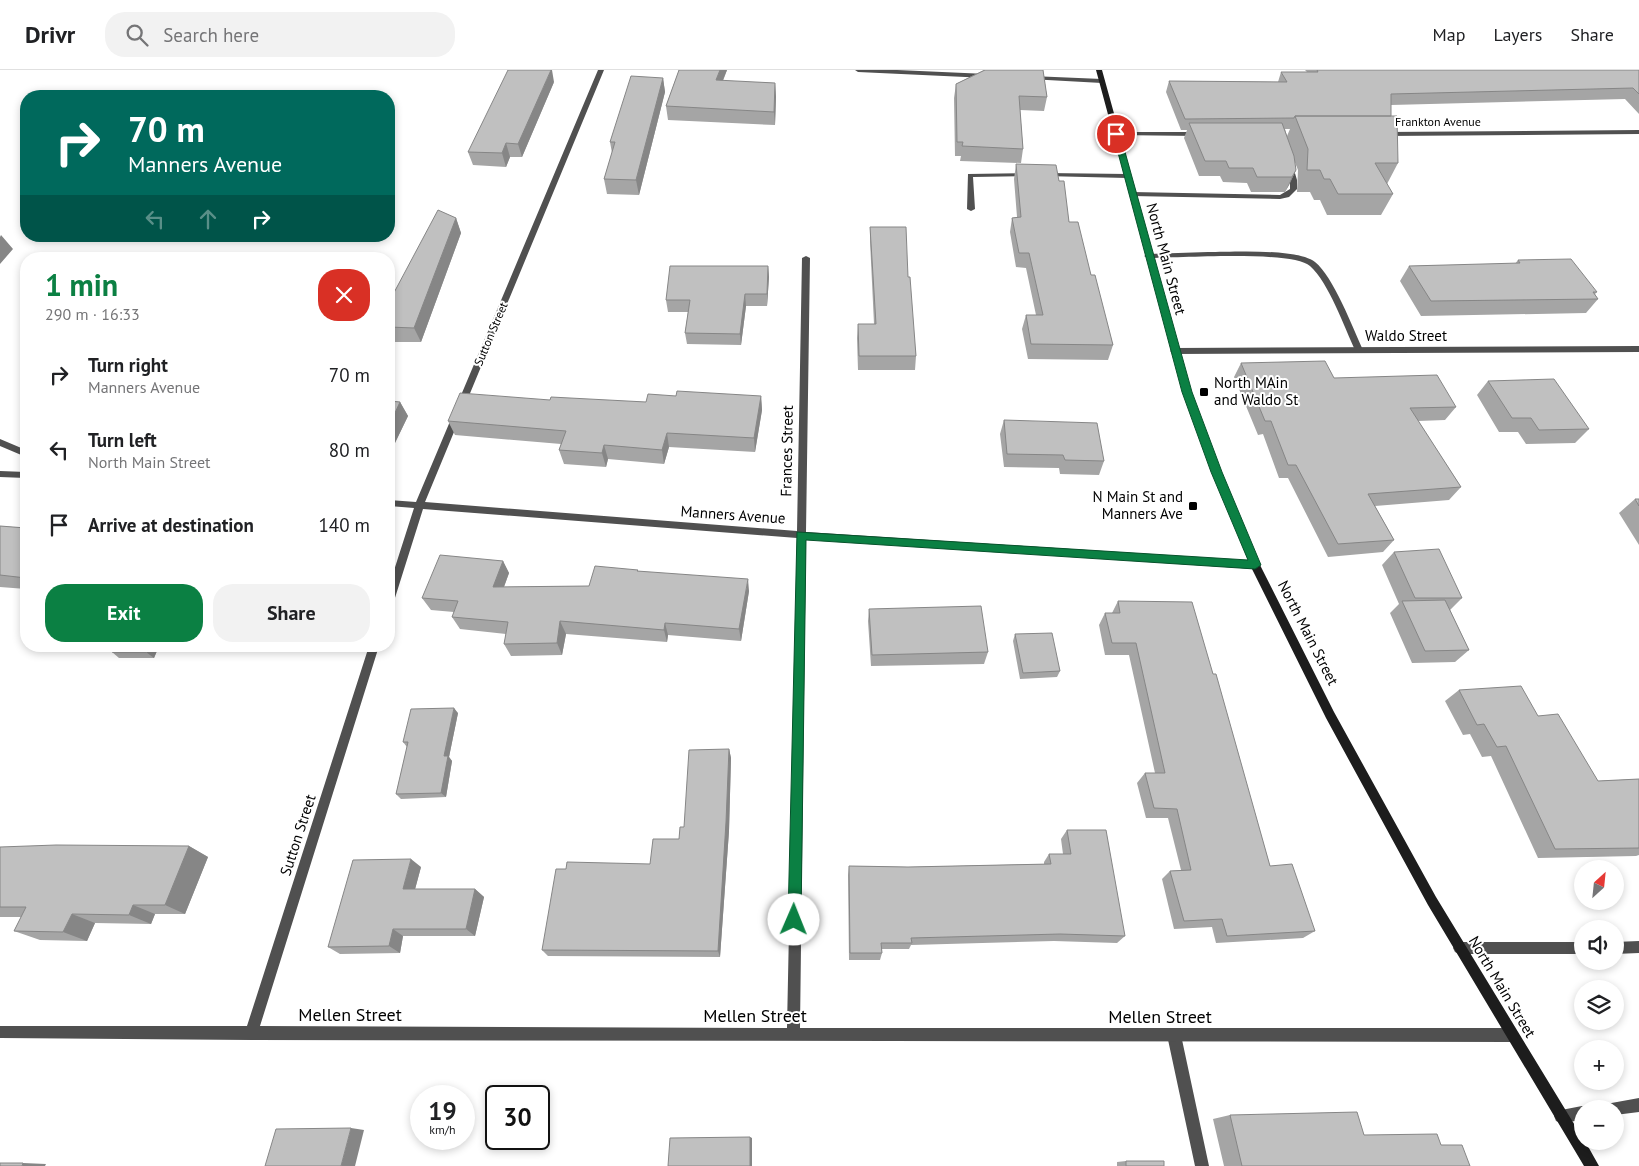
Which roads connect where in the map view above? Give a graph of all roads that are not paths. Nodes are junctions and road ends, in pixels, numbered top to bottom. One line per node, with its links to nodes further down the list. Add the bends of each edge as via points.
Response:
1 (601, 70): 26 (street, Sutton Street)
2 (858, 70): 4 (street)
3 (1099, 70): 6 (main road, North Main Street)
4 (994, 76)
5 (1024, 77): 6 (street)
6 (1102, 81): 8 (main road, North Main Street)
7 (1639, 132): 10 (street, Frankton Avenue)
8 (1116, 134): 9 (street); 12 (main road, North Main Street)
9 (1205, 134)
10 (1380, 134)
11 (1286, 152): 13 (street, via 1294,180 1293,190 1288,196)
12 (1127, 176): 13 (main road, North Main Street); 14 (street, via 970,175)
13 (1132, 194): 15 (main road, North Main Street)
14 (971, 208)
15 (1148, 256): 18 (street, via 1268,254 1296,256 1310,261 1321,272); 19 (main road, North Main Street)
16 (806, 258): 27 (street, Frances Street)
17 (1636, 349): 18 (street, Waldo Street); 20 (street)
18 (1359, 350): 19 (street, Waldo Street)
19 (1174, 351): 28 (main road, North Main Street, via 1216,472)
20 (1639, 358)
21 (0, 442): 22 (street)
22 (20, 451)
23 (0, 474): 24 (street)
24 (20, 475)
25 (395, 504): 26 (street, Manners Avenue)
26 (419, 506): 27 (street, Manners Avenue); 29 (street, Sutton Street)
27 (801, 535): 28 (street, Manners Avenue); 37 (street, Frances Street)
28 (1255, 565): 31 (main road, North Main Street, via 1330,715)
29 (395, 582)
30 (372, 652): 36 (street, Sutton Street)
31 (1459, 948): 32 (street); 39 (main road, North Main Street)
32 (1574, 948)
33 (1624, 948): 34 (street)
34 (1639, 948)
35 (0, 1032): 36 (street, Mellen Street)
36 (251, 1034): 37 (street, Mellen Street)
37 (793, 1035): 38 (street, Mellen Street)
38 (1174, 1035): 39 (street, Mellen Street); 44 (street)
39 (1511, 1035): 43 (main road, North Main Street)
40 (1639, 1105): 41 (street)
41 (1624, 1107)
42 (1574, 1114): 43 (street)
43 (1561, 1116): 45 (main road, North Main Street)
44 (1202, 1166)
45 (1592, 1166)

